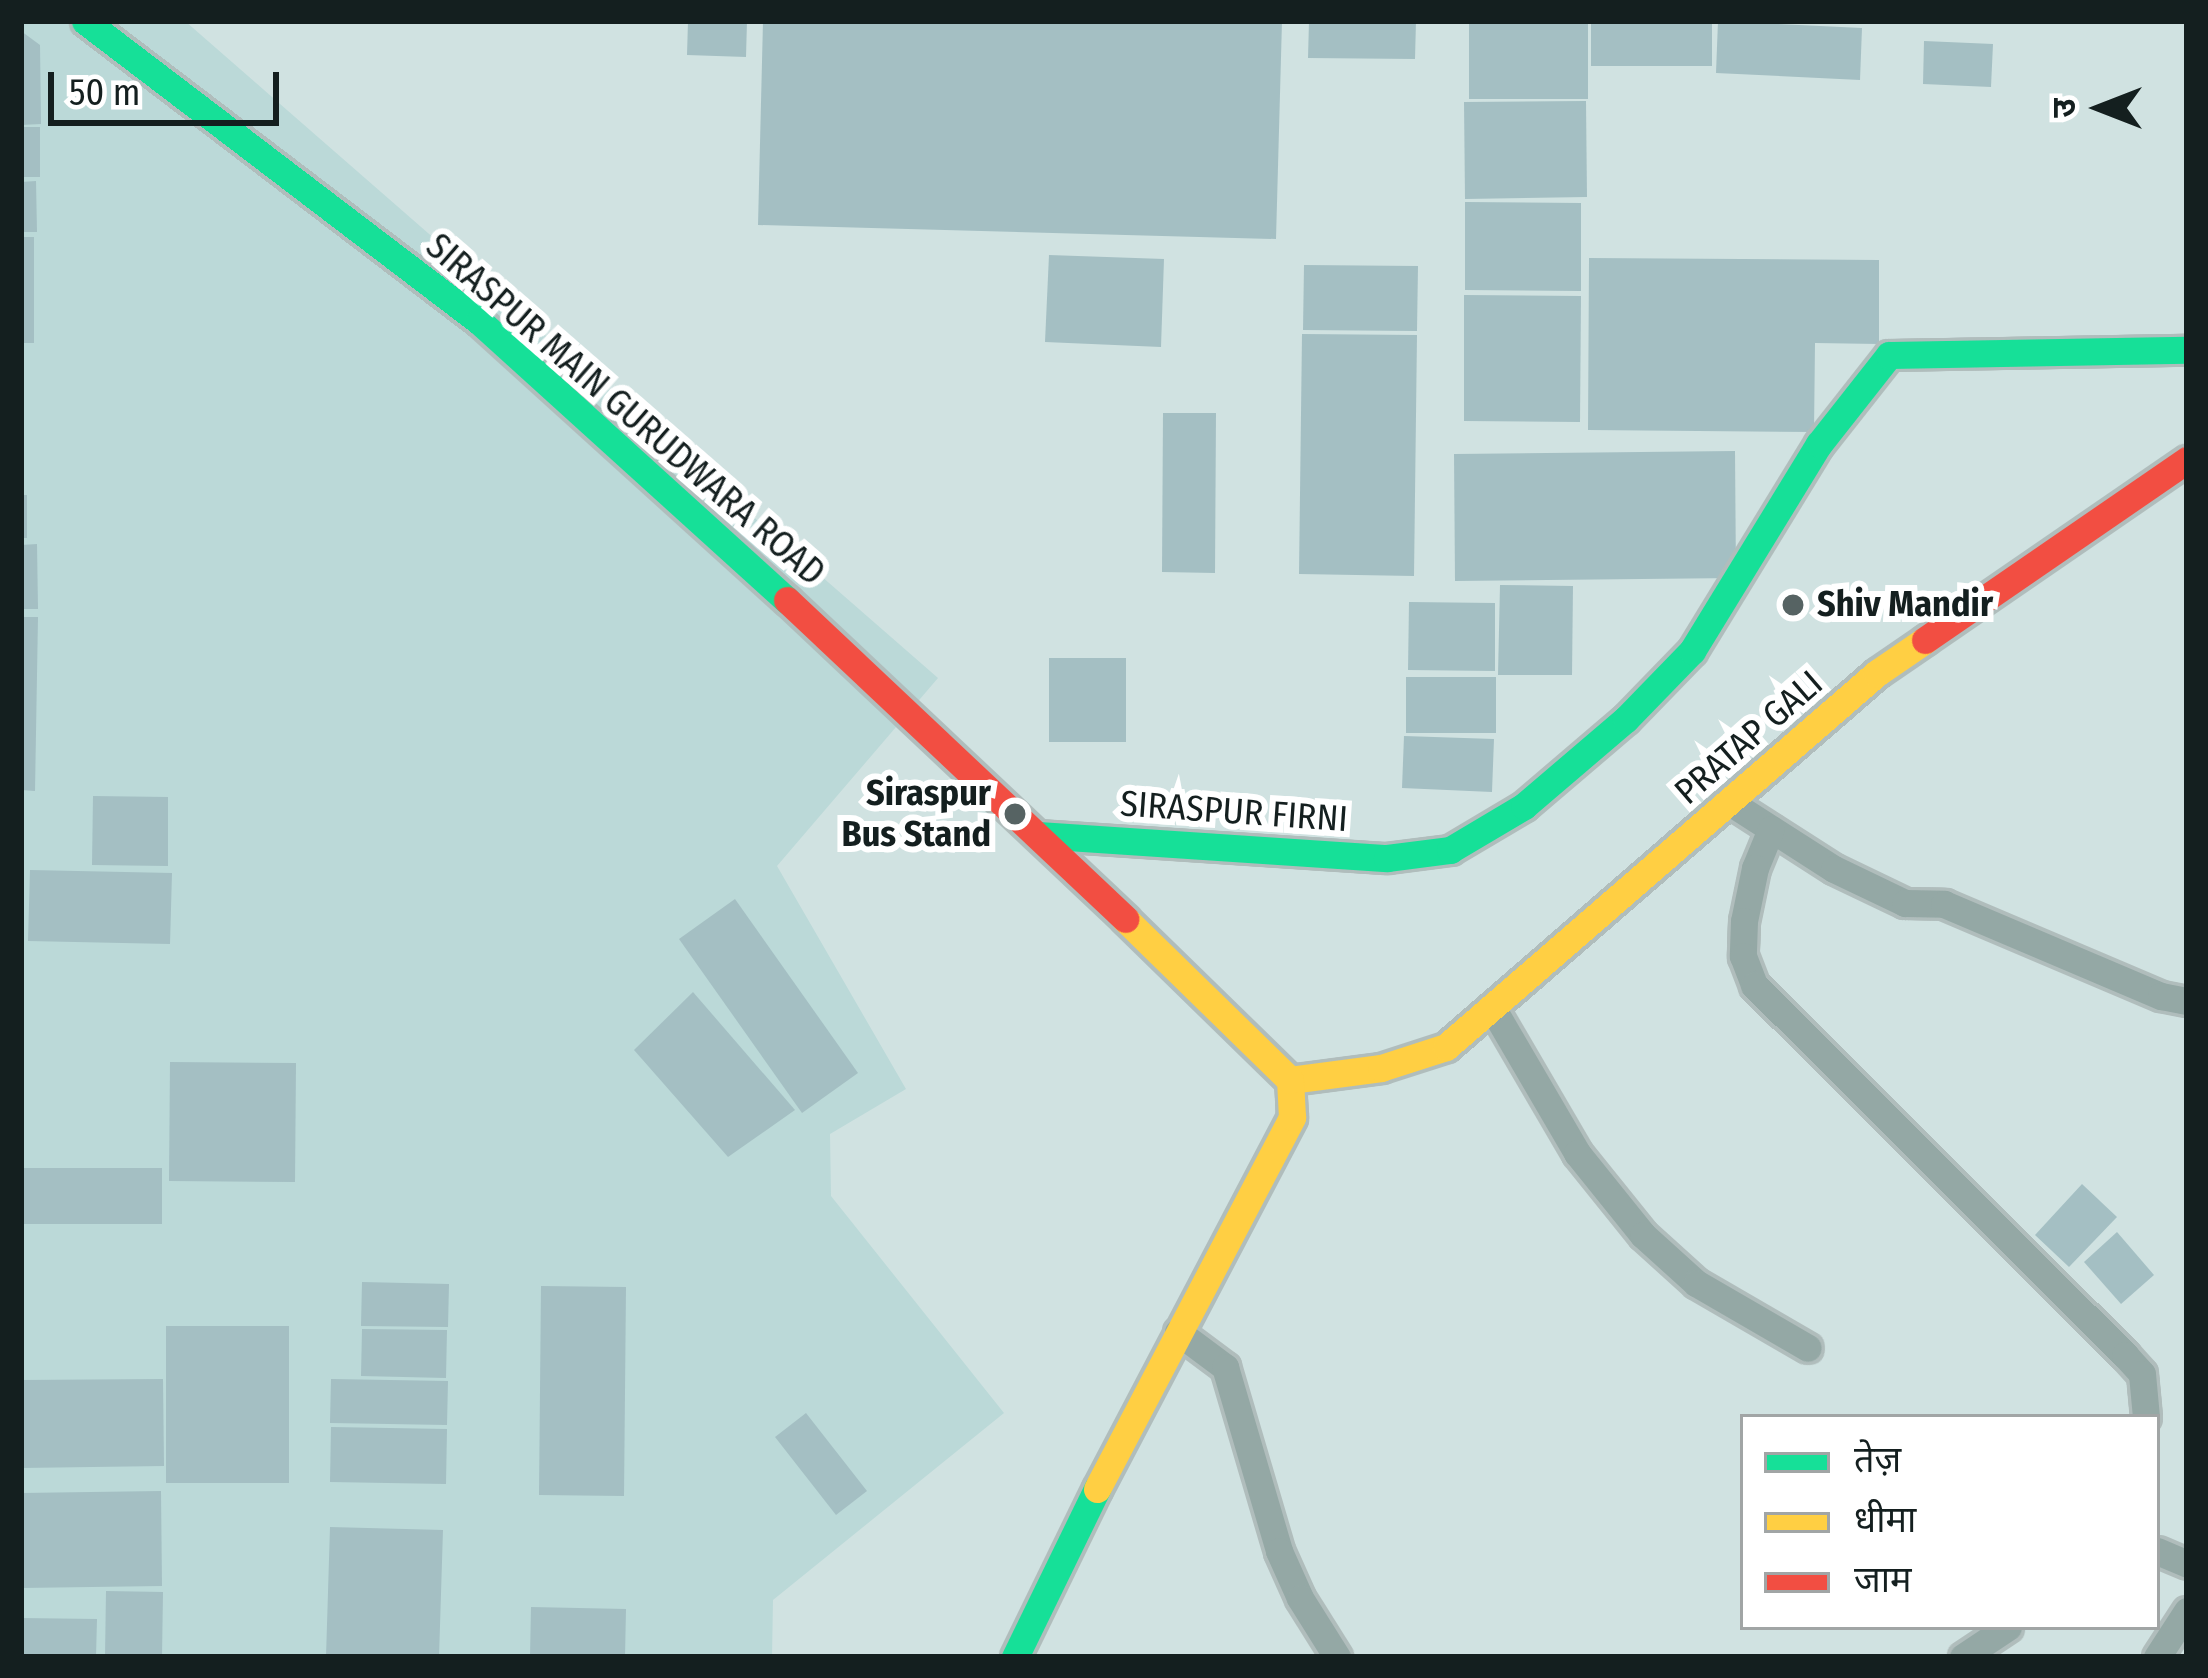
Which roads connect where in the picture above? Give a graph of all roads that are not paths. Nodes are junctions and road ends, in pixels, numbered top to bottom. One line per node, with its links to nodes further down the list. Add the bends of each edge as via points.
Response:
1 (85, 21): 6 (street, SIRASPUR MAIN GURUDWARA ROAD, via 478,320)
2 (2187, 350): 6 (street, SIRASPUR FIRNI, via 1889,355 1819,444 1692,651 1524,806 1450,850 1387,858)
3 (2187, 460): 4 (street, PRATAP GALI, via 1877,673)
4 (1731, 803): 5 (street); 8 (street, PRATAP GALI)
5 (1771, 829): 7 (street, via 1905,903 1944,904); 12 (street, via 1744,921 1742,956 1754,985 2125,1355 2142,1374)
6 (1038, 835): 9 (street)
7 (2187, 1001)
8 (1492, 1009): 9 (street, PRATAP GALI, via 1446,1047 1414,1060); 11 (street, via 1577,1153 1643,1235 1696,1283)
9 (1290, 1080): 10 (street, via 1292,1117)
10 (1178, 1332): 15 (street); 16 (street, via 1225,1367 1279,1551)
11 (1808, 1348)
12 (2146, 1414)
13 (2187, 1611): 18 (street)
14 (2004, 1630): 17 (street)
15 (1015, 1657)
16 (1337, 1657)
17 (1963, 1657)
18 (2157, 1657)

